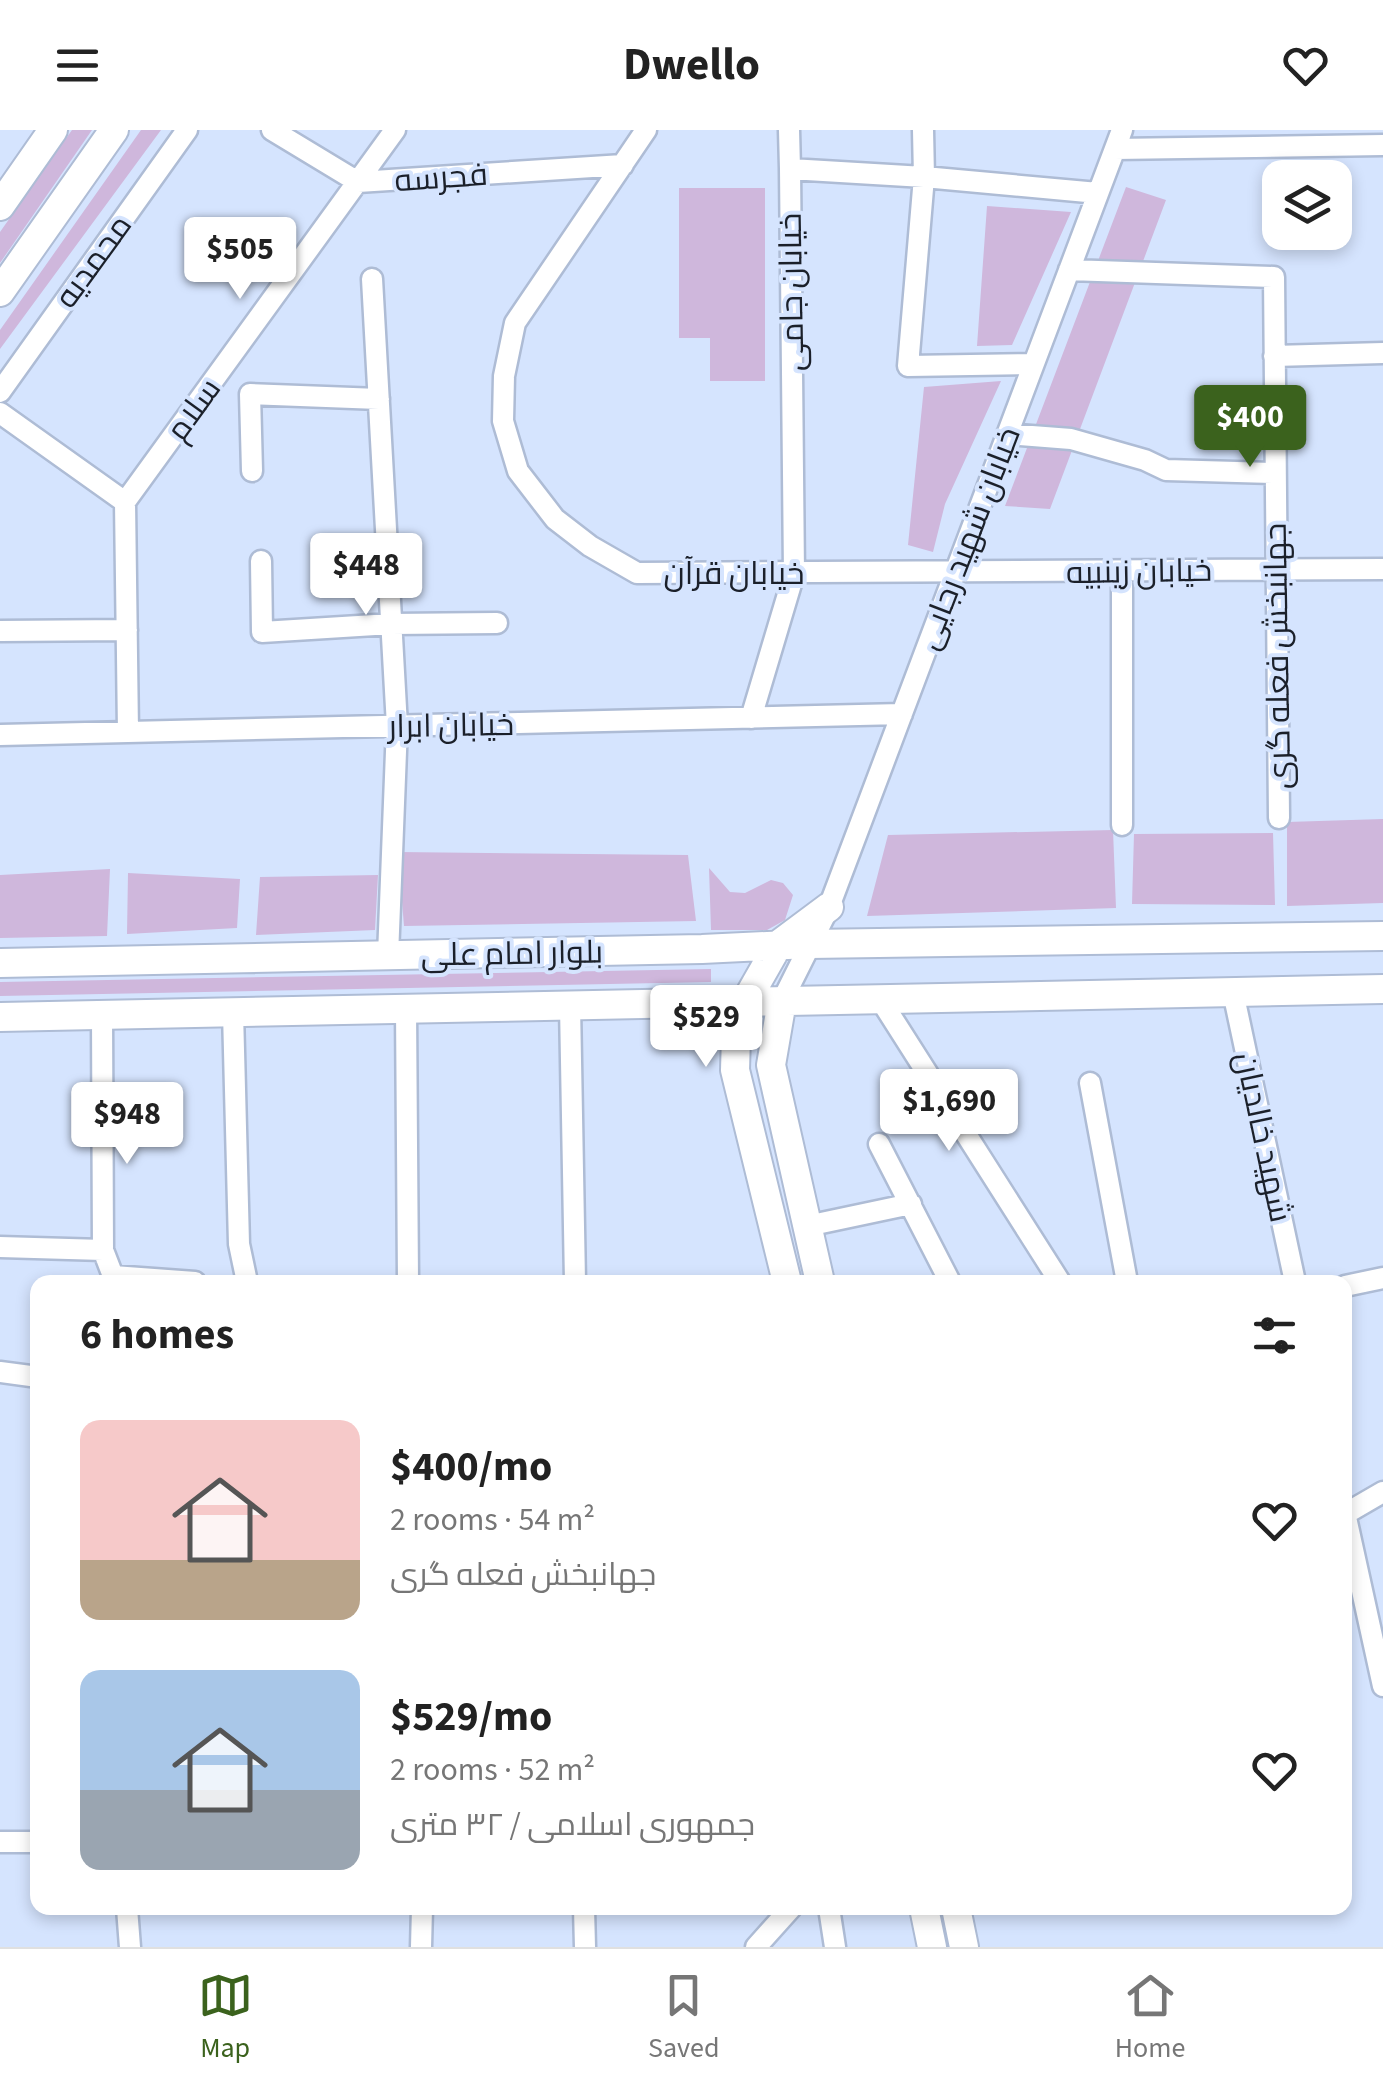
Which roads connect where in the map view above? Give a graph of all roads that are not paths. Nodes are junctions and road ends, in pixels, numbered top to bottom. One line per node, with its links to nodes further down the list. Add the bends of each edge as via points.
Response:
1 (53, 130): 16 (main road)
2 (114, 130): 19 (main road)
3 (187, 130): 23 (street, محمدیه)
4 (272, 130): 14 (street, فجرسه)
5 (396, 130): 14 (street, سلام)
6 (646, 130): 11 (street, خیابان قرآن)
7 (788, 130): 12 (street)
8 (923, 130): 13 (street)
9 (1118, 139): 10 (street); 15 (street, خیابان شهید رجایی)
10 (1383, 145)
11 (624, 165): 14 (street, فجرسه); 34 (street, خیابان قرآن, via 516,323 503,421 518,471 556,519 637,573)
12 (790, 169): 13 (street, خیابان جامی); 34 (street, خیابان جامی)
13 (924, 177): 15 (street, خیابان جامی); 22 (street, via 908,366)
14 (358, 182): 29 (street, سلام)
15 (1098, 194): 17 (street, خیابان شهید رجایی)
16 (0, 206)
17 (1069, 270): 21 (street, جهانبخش فعله گری, via 1274,278); 22 (street, خیابان شهید رجایی)
18 (372, 279): 24 (street)
19 (0, 292)
20 (1383, 352): 21 (street)
21 (1274, 356): 28 (street, جهانبخش فعله گری)
22 (1034, 364): 26 (street, خیابان شهید رجایی)
23 (0, 392)
24 (379, 399): 27 (street, via 250,394); 37 (street)
25 (0, 413): 29 (street)
26 (1007, 434): 28 (street, via 1072,439 1166,470); 35 (street, خیابان شهید رجایی)
27 (252, 471)
28 (1275, 472): 32 (street, جهانبخش فعله گری)
29 (125, 502): 38 (street)
30 (261, 560): 37 (street, via 262,632)
31 (1383, 568): 32 (street, خیابان زینبیه)
32 (1276, 570): 33 (street, خیابان زینبیه); 45 (street, جهانبخش فعله گری)
33 (1122, 572): 35 (street, خیابان زینبیه); 46 (street)
34 (794, 574): 35 (street, خیابان قرآن); 41 (street, خیابان جامی)
35 (955, 574): 40 (street, خیابان شهید رجایی)
36 (497, 623): 37 (street)
37 (391, 624): 42 (street)
38 (126, 630): 39 (street); 43 (street)
39 (0, 632)
40 (902, 714): 41 (street, خیابان ابرار); 47 (street, خیابان شهید رجایی)
41 (751, 718): 42 (street, خیابان ابرار)
42 (397, 726): 43 (street, خیابان ابرار); 51 (street)
43 (128, 732): 44 (street, خیابان ابرار)
44 (0, 735)
45 (1279, 818)
46 (1122, 825)
47 (829, 907): 49 (street, خیابان شهید رجایی); 50 (main road)
48 (1383, 936): 49 (main road, بلوار امام علی)
49 (809, 944): 50 (main road, بلوار امام علی); 56 (street, خیابان شهید رجایی)
50 (778, 945): 51 (main road, بلوار امام علی); 57 (main road)
51 (388, 956): 52 (main road, بلوار امام علی)
52 (0, 963)
53 (1383, 989): 54 (main road, بلوار امام علی)
54 (1233, 992): 55 (main road, بلوار امام علی); 78 (street, شهید خالدیان)
55 (880, 1000): 56 (main road, بلوار امام علی); 76 (street)
56 (782, 1001): 57 (main road, بلوار امام علی); 66 (main road, via 771,1065)
57 (745, 1003): 58 (main road, بلوار امام علی); 73 (main road, via 735,1070)
58 (570, 1006): 59 (main road, بلوار امام علی); 72 (street)
59 (406, 1009): 60 (main road, بلوار امام علی); 71 (street)
60 (234, 1012): 61 (main road, بلوار امام علی); 70 (street)
61 (102, 1015): 62 (main road, بلوار امام علی); 68 (street)
62 (0, 1017)
63 (1090, 1082): 77 (street)
64 (879, 1144): 65 (street)
65 (911, 1204): 66 (street); 75 (street)
66 (807, 1226): 74 (main road)
67 (0, 1247): 68 (street)
68 (102, 1250): 69 (street)
69 (113, 1275)
70 (246, 1275)
71 (408, 1275)
72 (575, 1275)
73 (785, 1275)
74 (818, 1275)
75 (946, 1275)
76 (1056, 1275)
77 (1126, 1275)
78 (1294, 1275)
79 (1383, 1278): 80 (street)
80 (1352, 1285)
81 (0, 1372): 82 (street)
82 (30, 1377)
83 (1383, 1492): 84 (street)
84 (1352, 1509)
85 (1352, 1545): 86 (street)
86 (1383, 1686)
87 (0, 1842): 88 (street)
88 (30, 1842)
89 (127, 1915): 96 (street)
90 (422, 1915): 97 (street)
91 (584, 1915): 98 (street)
92 (785, 1915): 99 (street)
93 (830, 1915): 100 (street)
94 (925, 1915): 101 (main road)
95 (957, 1915): 102 (main road)
96 (130, 1947)
97 (421, 1947)
98 (585, 1947)
99 (756, 1947)
100 (835, 1947)
101 (932, 1947)
102 (964, 1947)

